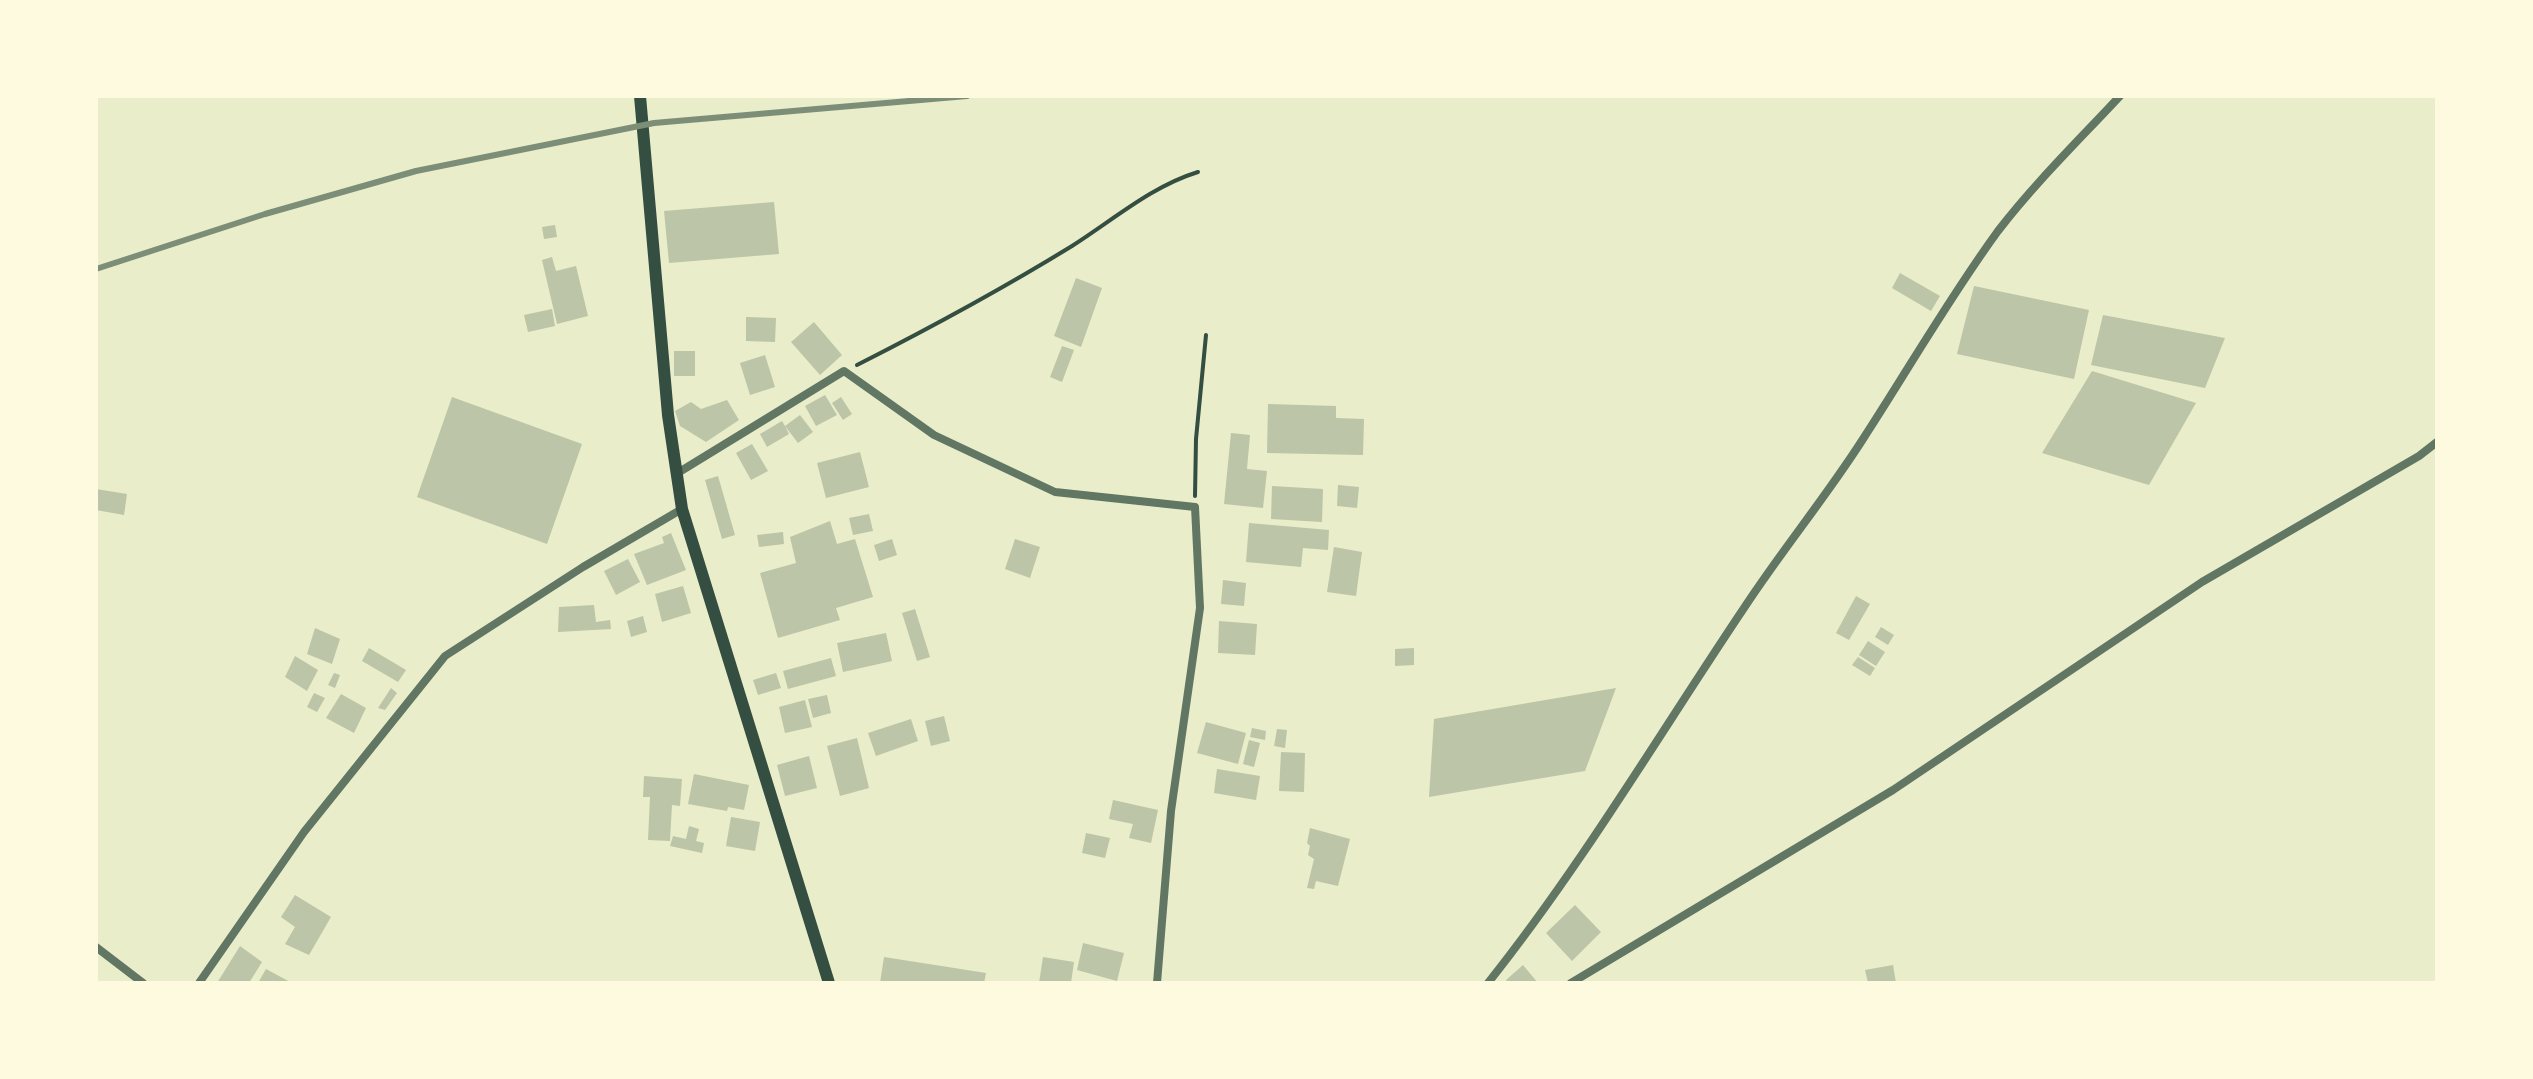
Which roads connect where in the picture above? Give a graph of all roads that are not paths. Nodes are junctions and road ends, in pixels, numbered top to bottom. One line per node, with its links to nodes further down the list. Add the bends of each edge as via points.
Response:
1 (640, 96): 4 (main road)
2 (2120, 96): 11 (street, via 1999,230 1677,714)
3 (2437, 442): 12 (street, via 2202,582 1893,790)
4 (675, 475): 5 (main road); 10 (street, via 844,371 934,435 1055,492 1195,507 1200,608 1171,811)
5 (682, 509): 8 (street, via 445,656 304,832); 9 (main road)
6 (96, 947): 7 (street)
7 (143, 983)
8 (199, 983)
9 (829, 983)
10 (1157, 983)
11 (1488, 983)
12 (1571, 983)

